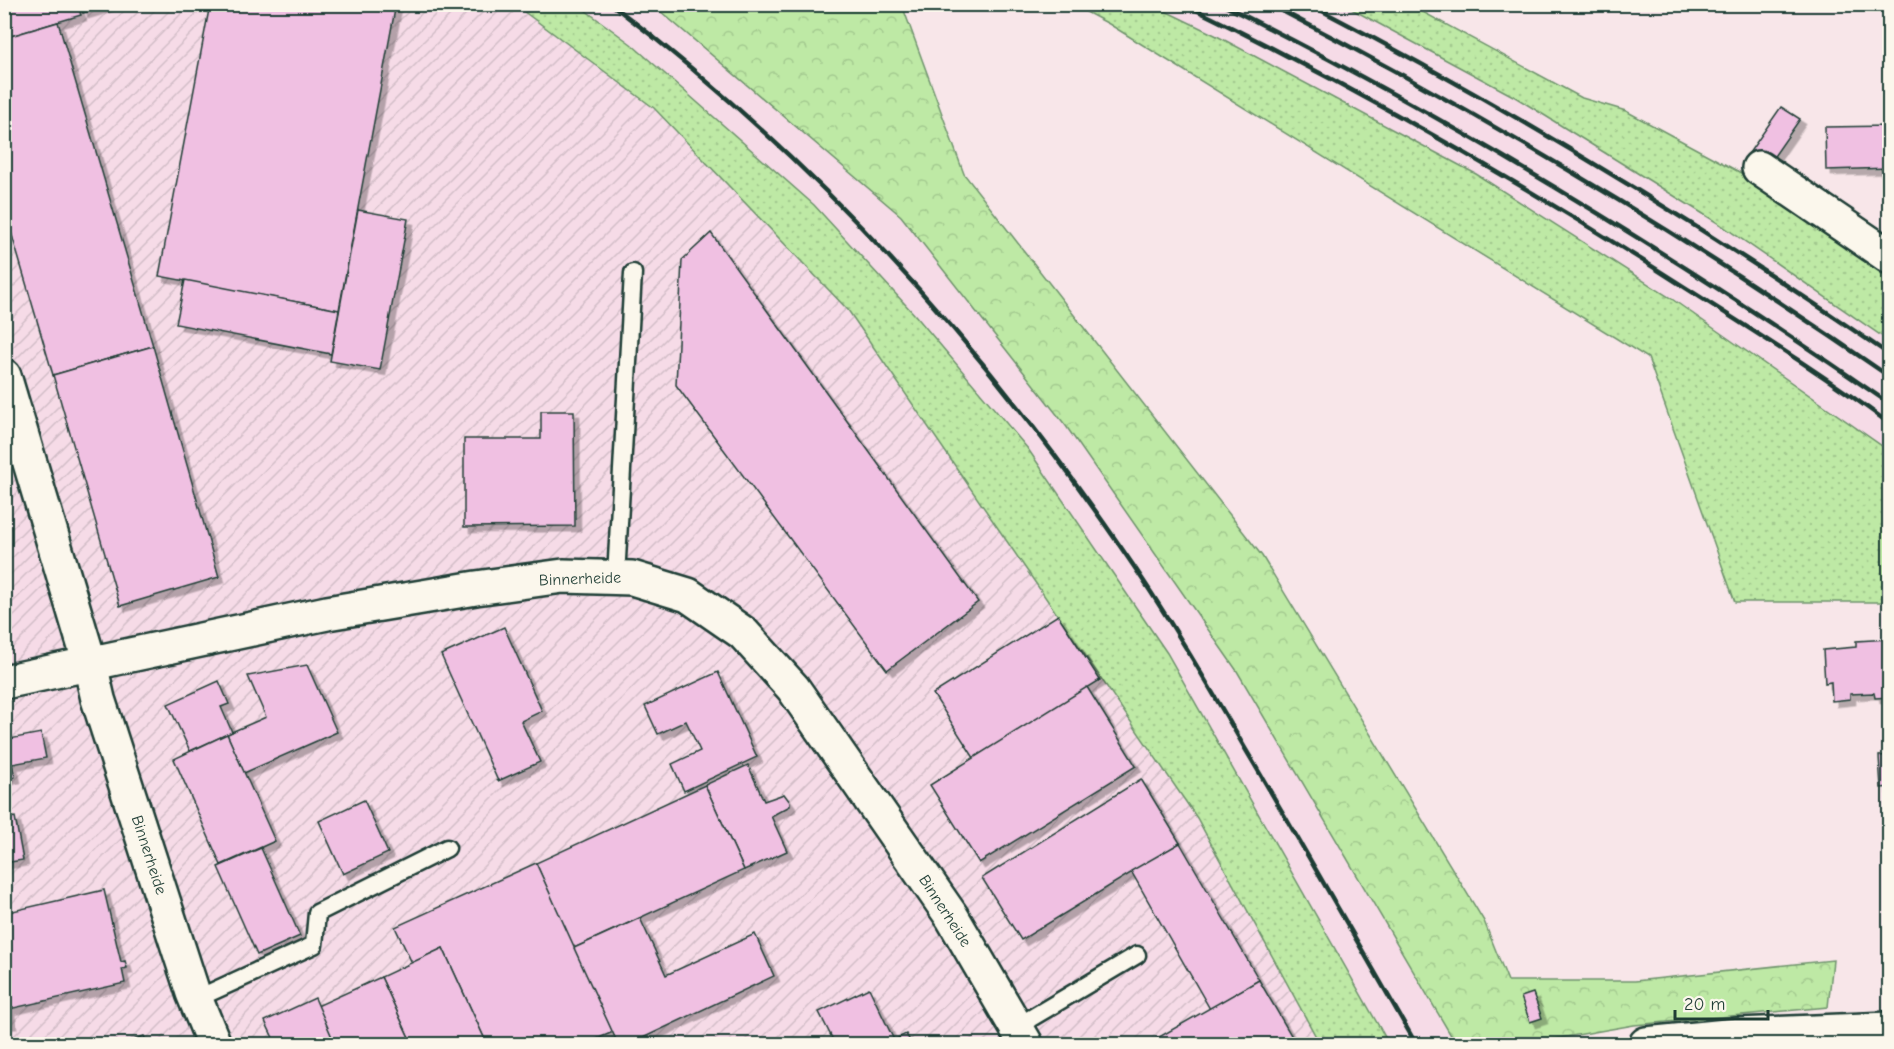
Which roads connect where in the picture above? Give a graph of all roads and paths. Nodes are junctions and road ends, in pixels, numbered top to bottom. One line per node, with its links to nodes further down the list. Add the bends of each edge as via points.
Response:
1 (1759, 168): 2 (street)
2 (1890, 256)
3 (633, 273): 5 (lane)
4 (4, 376): 6 (street, Binnerheide)
5 (616, 577): 6 (street, Binnerheide, via 564,576 476,588 327,613); 12 (street, Binnerheide, via 688,595 743,633 792,688 952,917)
6 (90, 664): 7 (street, Binnerheide); 10 (street, Binnerheide)
7 (4, 682)
8 (447, 848): 10 (lane, via 317,913 314,945)
9 (1137, 955): 12 (lane)
10 (196, 999): 13 (street, Binnerheide)
11 (1890, 1029): 14 (street, via 1737,1035)
12 (1021, 1036)
13 (214, 1044)
14 (1646, 1044)

